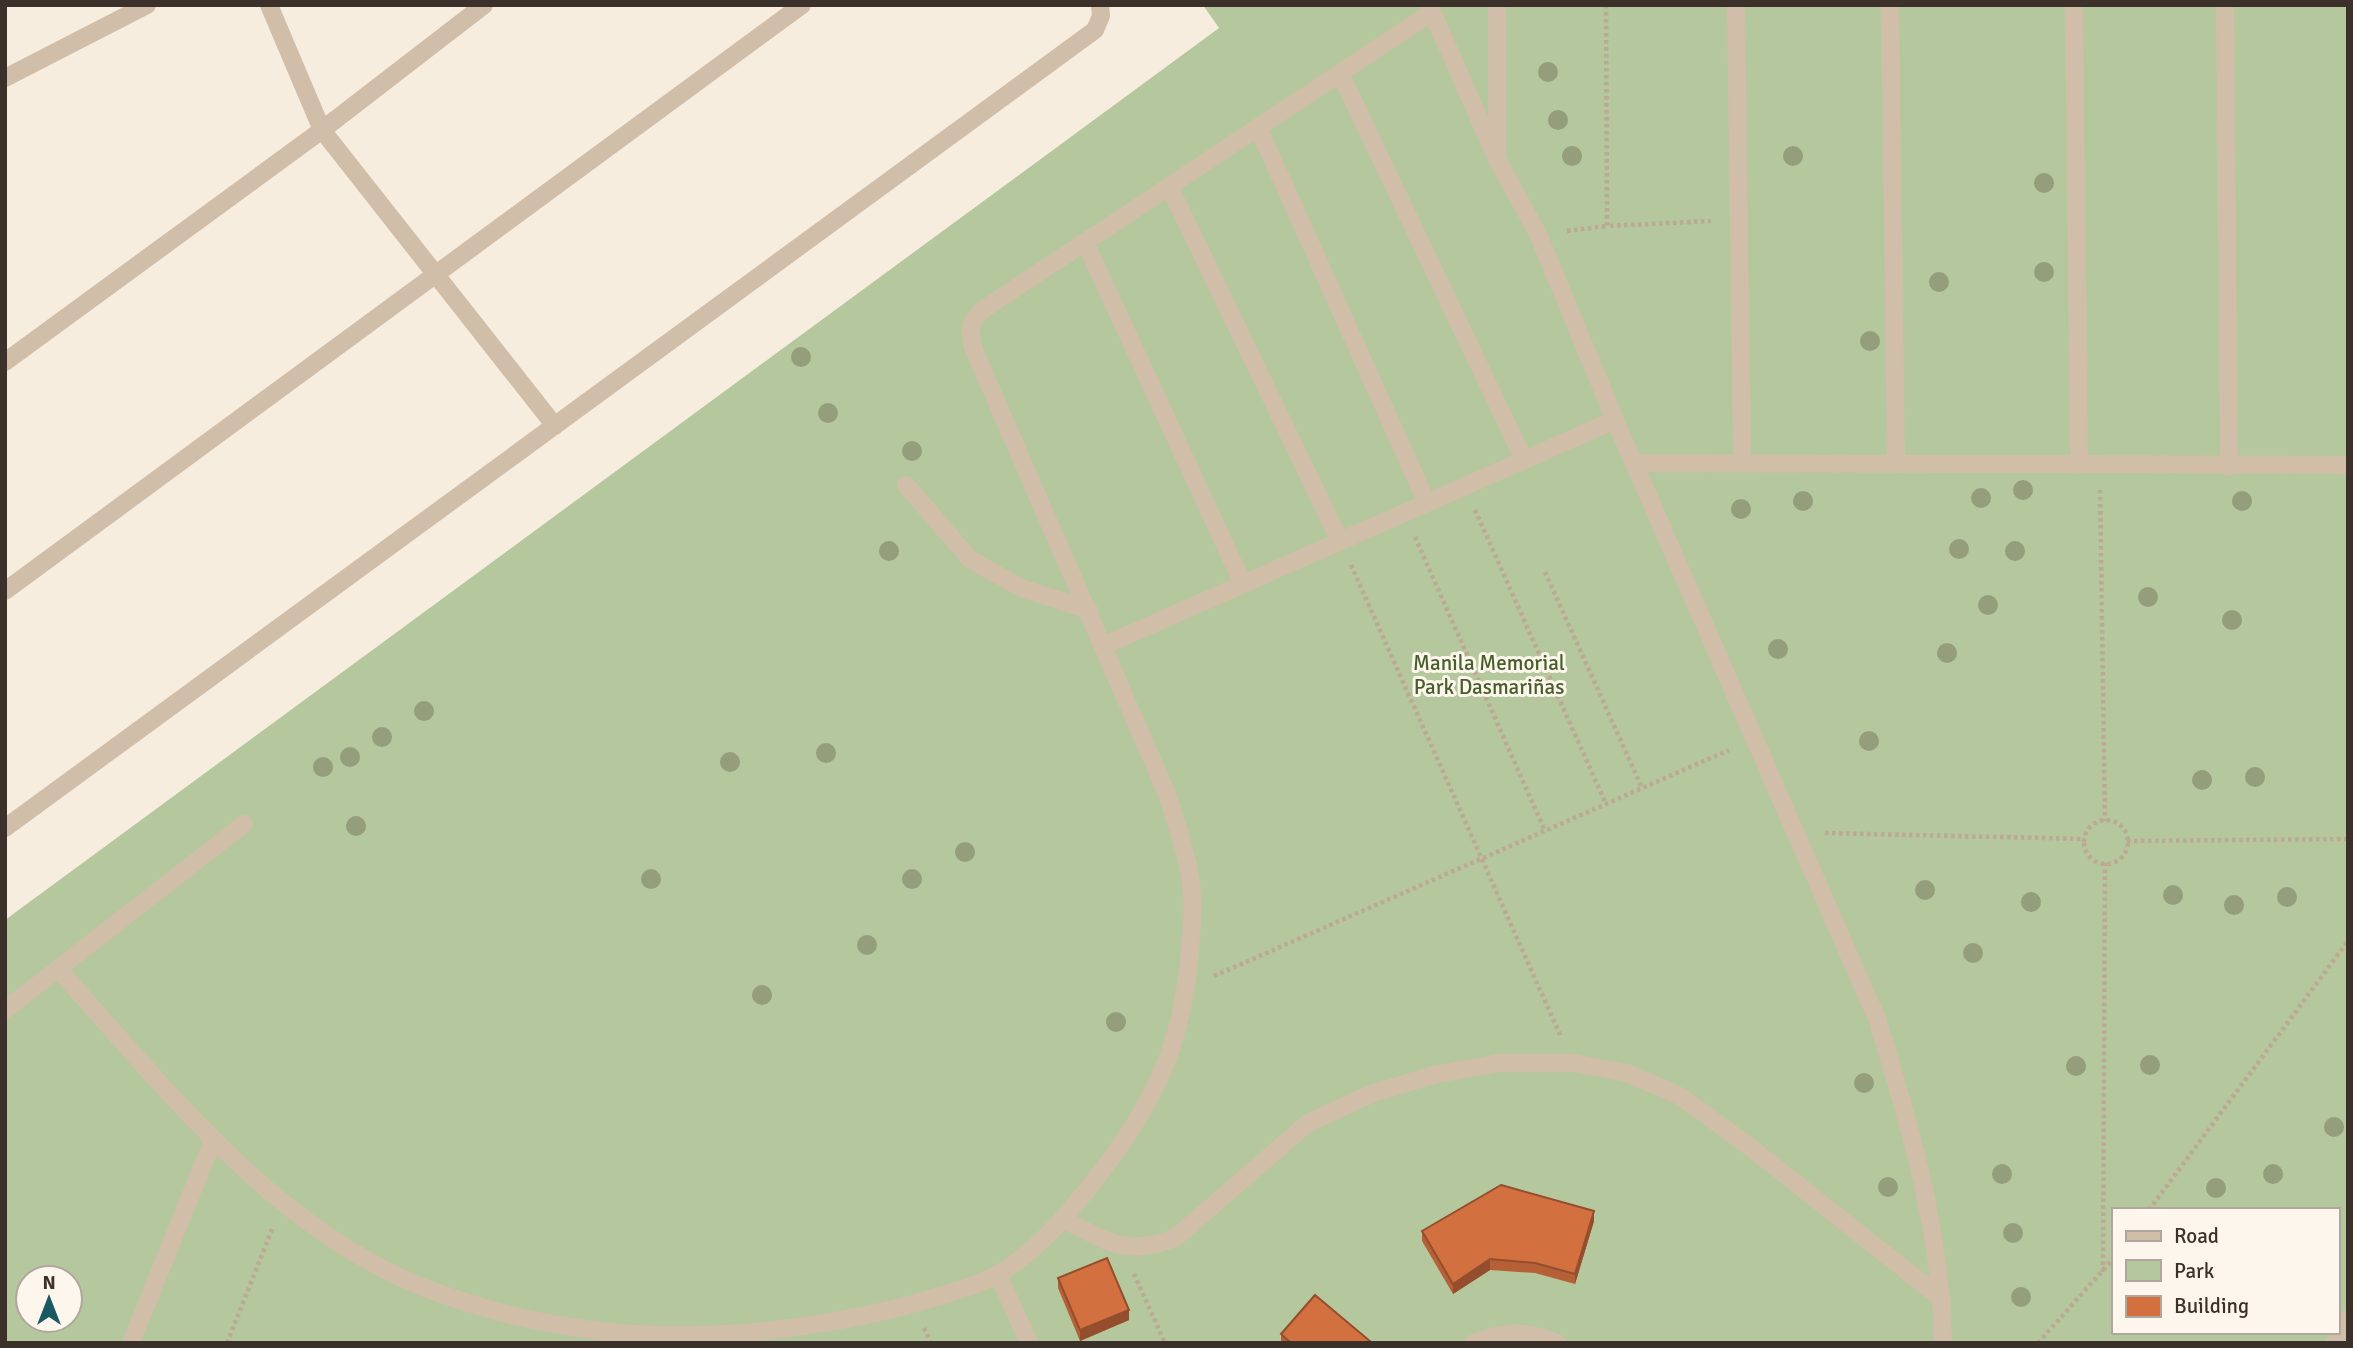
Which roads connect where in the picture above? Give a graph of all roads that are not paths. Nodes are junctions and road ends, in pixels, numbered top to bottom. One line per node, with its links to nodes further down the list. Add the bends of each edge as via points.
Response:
1 (147, 5): 13 (street)
2 (269, 5): 15 (street)
3 (484, 5): 15 (street)
4 (802, 5): 19 (street)
5 (1100, 5): 22 (street, via 1095,30)
6 (1497, 5): 16 (street)
7 (1736, 5): 24 (street)
8 (1890, 5): 26 (street)
9 (2074, 5): 27 (street)
10 (2225, 5): 29 (street)
11 (1430, 9): 12 (street); 16 (street)
12 (1340, 73): 14 (street); 23 (street)
13 (5, 78)
14 (1258, 127): 17 (street); 31 (street)
15 (322, 130): 19 (street); 20 (street)
16 (1497, 159): 21 (street, via 1538,234)
17 (1169, 186): 18 (street); 32 (street)
18 (1084, 242): 33 (street); 35 (street, via 981,310 969,330)
19 (436, 275): 22 (street); 34 (street)
20 (5, 362)
21 (1615, 420): 23 (street); 25 (street)
22 (555, 426): 38 (street)
23 (1524, 460): 31 (street)
24 (1742, 461): 25 (street); 26 (street)
25 (1635, 463): 44 (street, via 1877,1018 1932,1216)
26 (1896, 463): 27 (street)
27 (2079, 465): 29 (street)
28 (2348, 465): 29 (street)
29 (2230, 467)
30 (906, 485): 35 (street, via 971,559 1021,588)
31 (1427, 503): 32 (street)
32 (1340, 541): 33 (street)
33 (1243, 584): 36 (street)
34 (5, 591)
35 (1089, 610): 36 (street)
36 (1105, 645): 42 (street, via 1182,841 1193,893 1188,988 1160,1084 1118,1150)
37 (244, 824): 39 (street)
38 (5, 828)
39 (58, 969): 40 (street); 41 (street)
40 (5, 1010)
41 (213, 1140): 43 (street, via 282,1204 339,1243 408,1281 538,1325 684,1342 830,1327); 46 (street)
42 (1063, 1220): 43 (street); 44 (street, via 1122,1248 1148,1248 1175,1238 1308,1123 1371,1094 1433,1075 1498,1063 1573,1063 1627,1073 1679,1096)
43 (998, 1274): 47 (street)
44 (1942, 1299): 50 (street)
45 (2348, 1319): 51 (street)
46 (131, 1343)
47 (1029, 1343)
48 (1474, 1343): 49 (street, via 1498,1333 1534,1333)
49 (1556, 1343)
50 (1943, 1343)
51 (2335, 1343)

